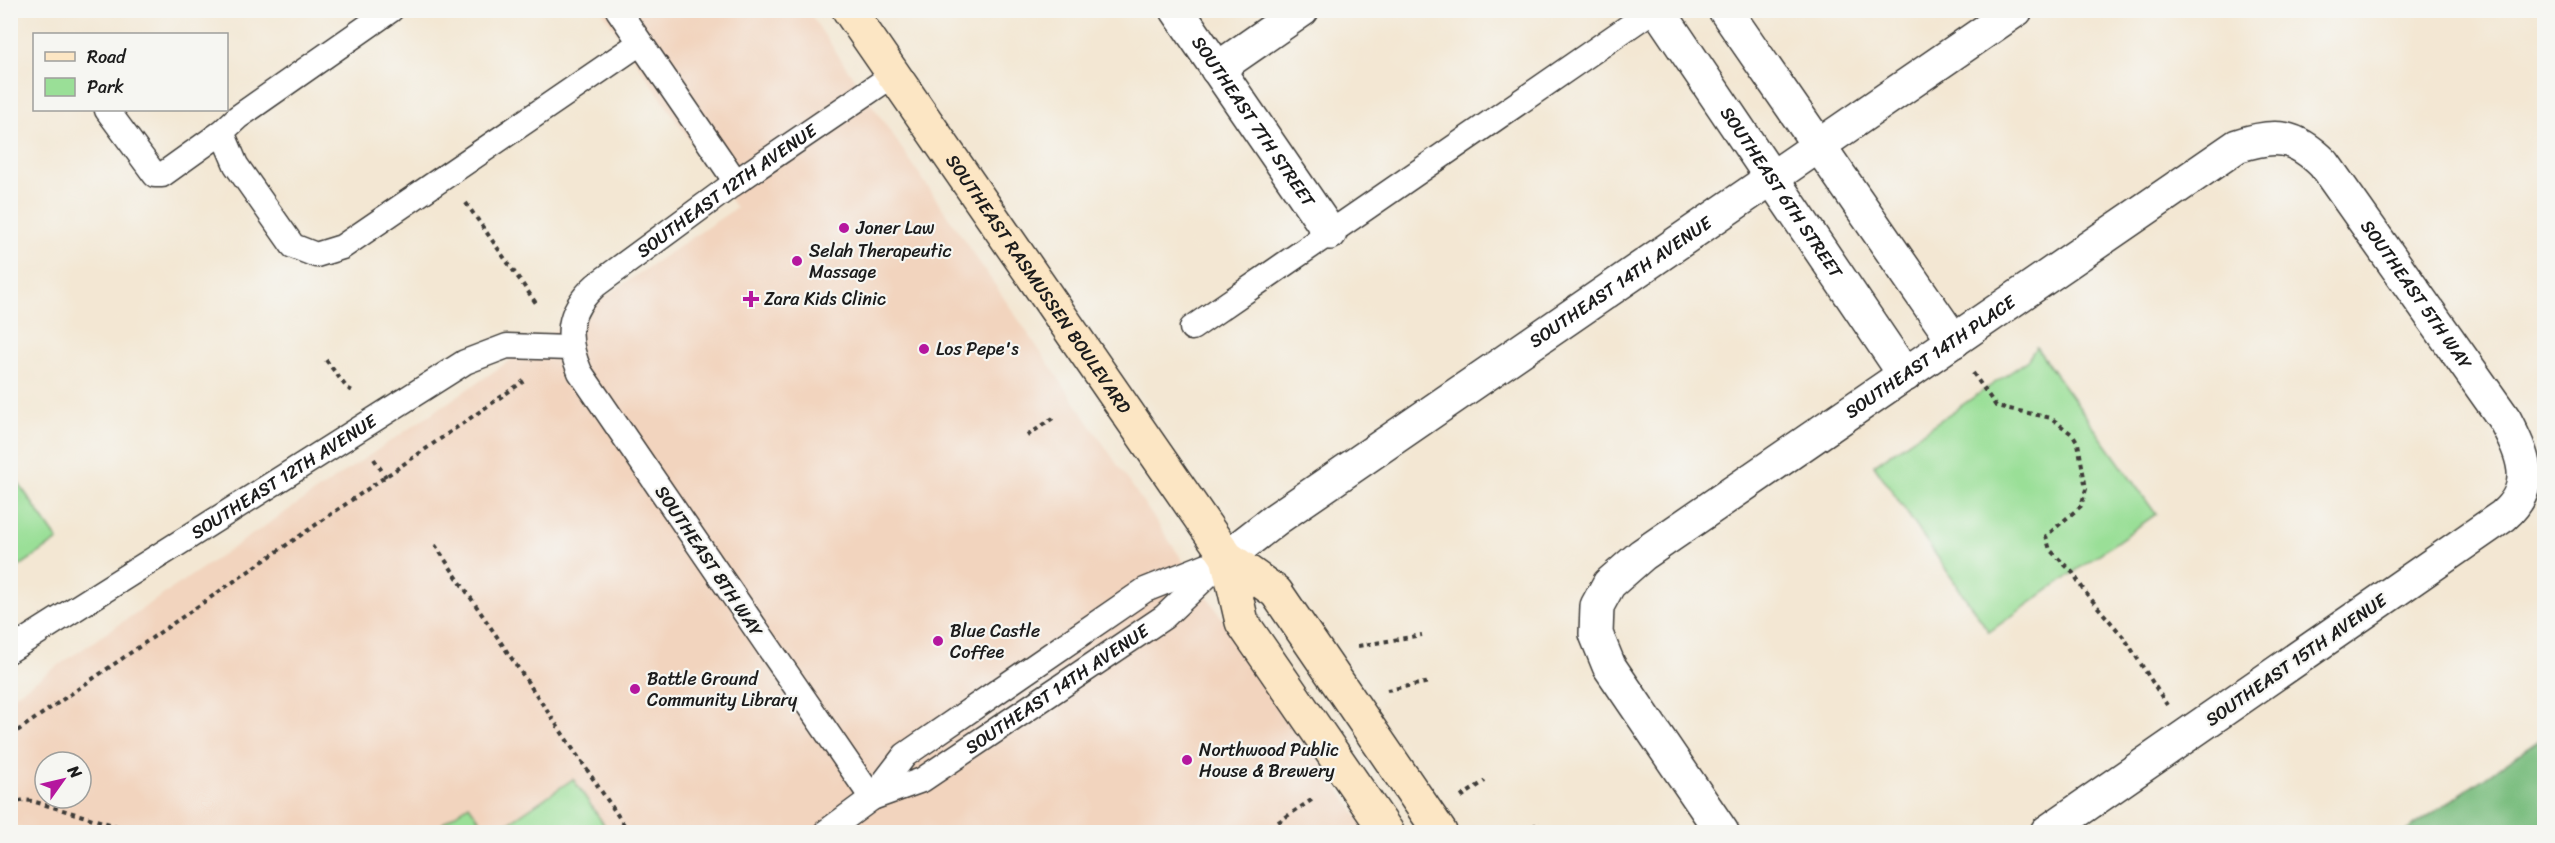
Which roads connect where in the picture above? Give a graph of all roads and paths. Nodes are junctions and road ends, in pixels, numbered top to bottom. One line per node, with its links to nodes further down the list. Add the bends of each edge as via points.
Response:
1 (391, 10): 14 (lane)
2 (618, 10): 10 (lane)
3 (849, 10): 12 (street, SOUTHEAST RASMUSSEN BOULEVARD)
4 (1177, 10): 11 (street, SOUTHEAST 7TH STREET)
5 (1302, 10): 11 (street)
6 (1653, 10): 20 (lane)
7 (1658, 10): 17 (street, SOUTHEAST 6TH STREET)
8 (1725, 10): 16 (street)
9 (2016, 10): 16 (street, SOUTHEAST 14TH AVENUE)
10 (640, 43): 14 (lane, via 342,247 316,255 293,246 236,165); 18 (lane)
11 (1217, 69): 20 (street, SOUTHEAST 7TH STREET)
12 (893, 75): 18 (lane, SOUTHEAST 12TH AVENUE); 33 (street, SOUTHEAST RASMUSSEN BOULEVARD)
13 (108, 111): 14 (lane, via 155,175 162,175)
14 (222, 132)
15 (2282, 138): 23 (street, SOUTHEAST 14TH PLACE, via 2237,146); 31 (street, SOUTHEAST 5TH WAY, via 2306,146 2324,164 2505,420)
16 (1820, 147): 17 (street, SOUTHEAST 14TH AVENUE); 23 (street)
17 (1770, 179): 26 (street, SOUTHEAST 6TH STREET); 33 (street, SOUTHEAST 14TH AVENUE, via 1286,512)
18 (736, 182): 24 (lane, SOUTHEAST 12TH AVENUE, via 579,300 572,316)
19 (464, 200): 21 (path)
20 (1330, 233): 22 (lane)
21 (538, 306)
22 (1192, 328)
23 (1954, 341): 26 (street, SOUTHEAST 14TH PLACE); 40 (path, via 1996,406 2051,418 2078,443 2086,489 2081,506 2046,536 2050,550 2125,639)
24 (569, 348): 36 (lane, SOUTHEAST 12TH AVENUE, via 507,346 465,362); 42 (lane, SOUTHEAST 8TH WAY, via 580,372)
25 (326, 360): 28 (path, via 347,388)
26 (1905, 375): 54 (street, SOUTHEAST 14TH PLACE, via 1642,555 1609,585 1597,606 1596,634 1609,666)
27 (526, 380): 39 (path)
28 (360, 393)
29 (1056, 416): 30 (path)
30 (1027, 436)
31 (2526, 473): 40 (street, SOUTHEAST 15TH AVENUE, via 2517,504 2503,516)
32 (435, 545): 48 (path)
33 (1227, 557): 42 (lane, SOUTHEAST 14TH AVENUE, via 1164,617 922,780); 42 (lane, SOUTHEAST 14TH AVENUE, via 1145,590 905,755); 51 (street, SOUTHEAST RASMUSSEN BOULEVARD, via 1242,622); 52 (street, SOUTHEAST RASMUSSEN BOULEVARD, via 1276,592)
34 (1422, 635): 35 (path)
35 (1346, 647)
36 (10, 650)
37 (1430, 682): 38 (path)
38 (1381, 691)
39 (10, 736)
40 (2185, 737): 55 (street, SOUTHEAST 15TH AVENUE)
41 (1485, 781): 44 (path)
42 (872, 798): 49 (lane, SOUTHEAST 14TH AVENUE)
43 (1313, 799): 50 (path)
44 (1456, 801)
45 (10, 804): 47 (path, via 32,801)
46 (1540, 822): 53 (path)
47 (137, 832)
48 (629, 832)
49 (826, 832)
50 (1263, 832)
51 (1387, 832)
52 (1440, 832)
53 (1525, 832)
54 (1722, 832)
55 (2047, 832)

